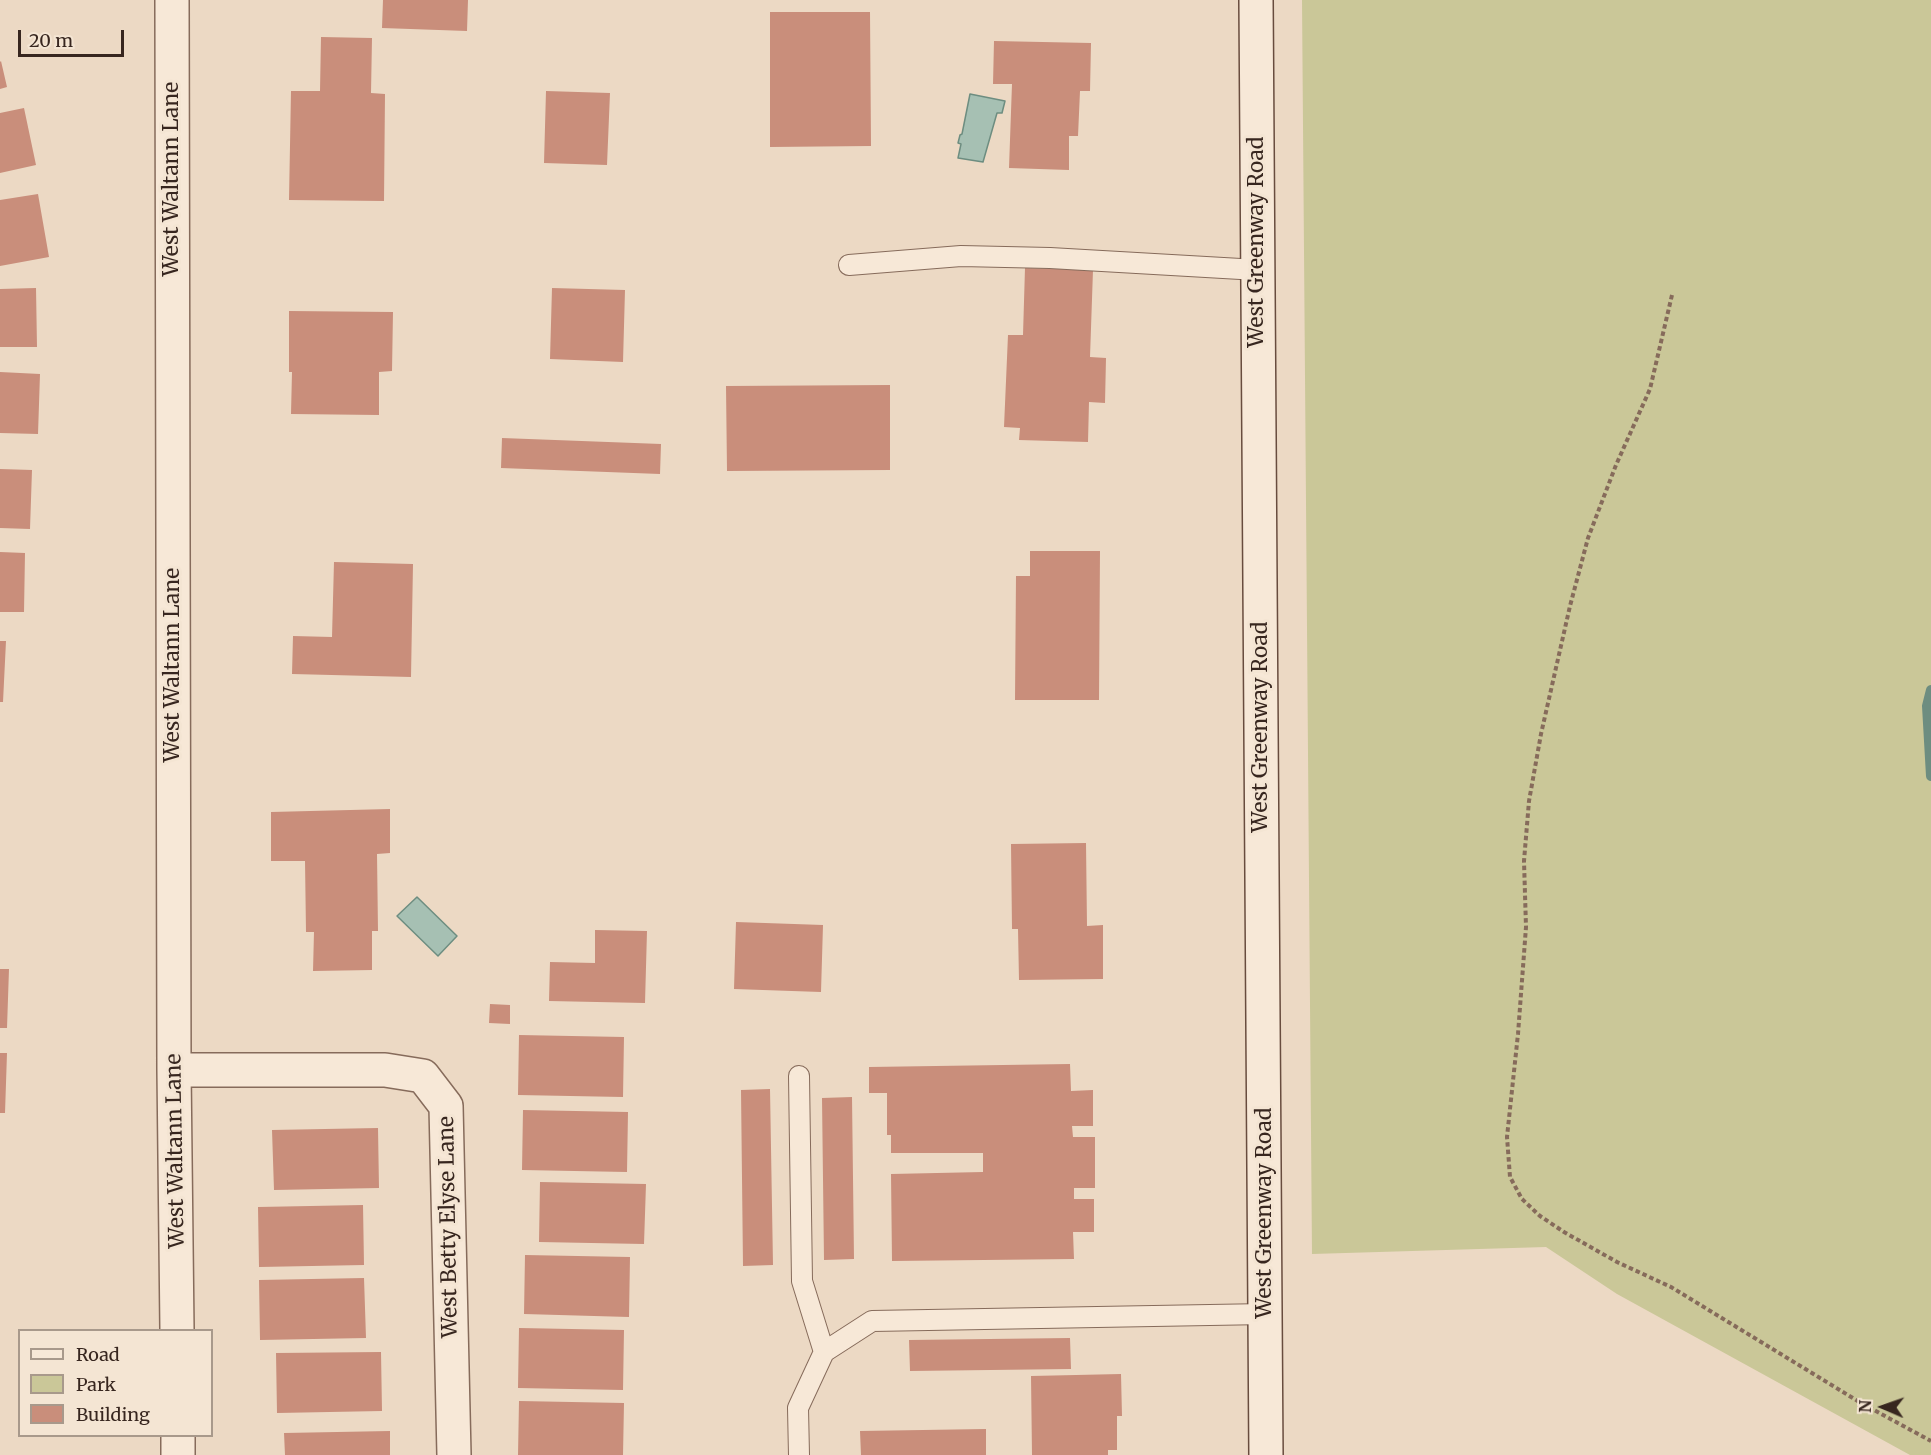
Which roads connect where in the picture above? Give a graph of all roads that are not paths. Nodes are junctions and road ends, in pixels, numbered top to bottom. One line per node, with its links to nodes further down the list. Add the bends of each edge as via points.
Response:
1 (172, 0): 5 (street, West Waltann Lane)
2 (1256, 0): 4 (street, West Greenway Road)
3 (849, 265): 4 (lane, via 961,256)
4 (1258, 270): 7 (street, West Greenway Road)
5 (174, 1070): 8 (street, West Waltann Lane); 12 (street, West Betty Elyse Lane, via 385,1070 423,1076 446,1106)
6 (799, 1076): 9 (lane, via 802,1281)
7 (1266, 1314): 9 (lane, via 872,1321); 14 (street, West Greenway Road)
8 (177, 1329)
9 (824, 1352): 13 (lane, via 798,1408)
10 (178, 1437): 11 (street)
11 (178, 1455)
12 (454, 1455)
13 (799, 1455)
14 (1266, 1455)

